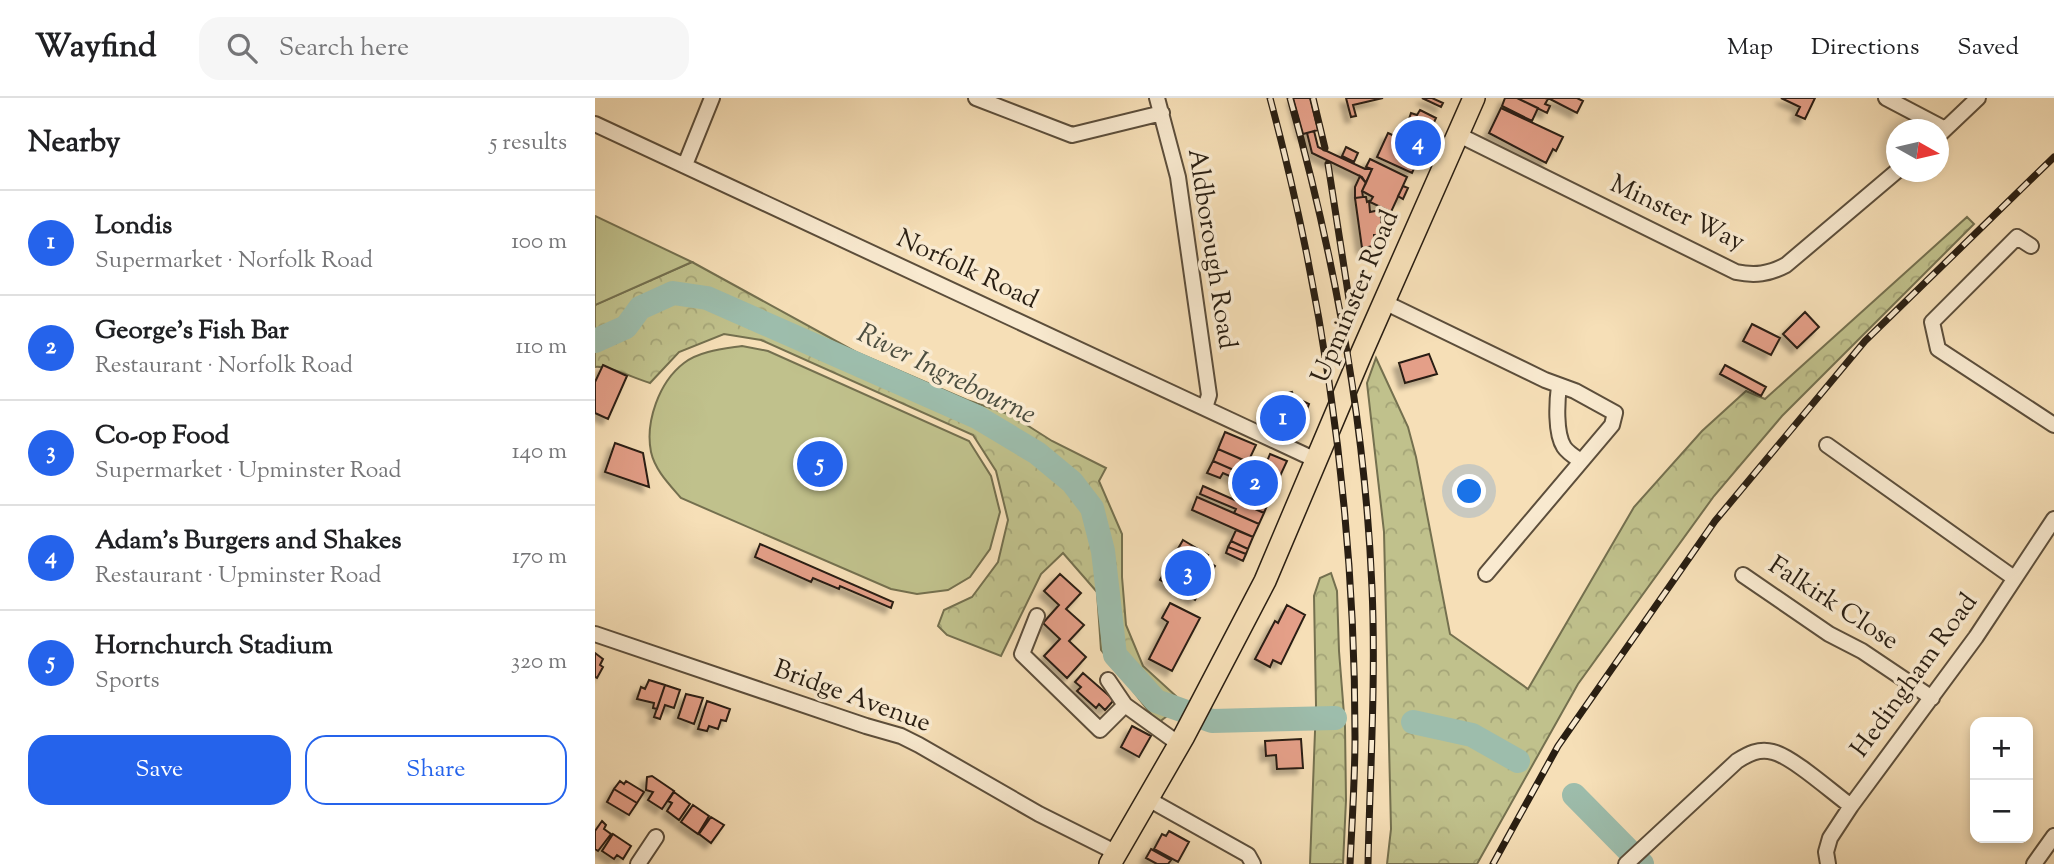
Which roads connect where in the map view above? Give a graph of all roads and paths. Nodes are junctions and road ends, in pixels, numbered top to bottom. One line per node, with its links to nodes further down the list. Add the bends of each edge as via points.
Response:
1 (712, 98): 12 (street)
2 (976, 98): 7 (street, via 1072,135)
3 (1157, 98): 7 (street, Aldborough Road)
4 (1474, 98): 11 (main road, Upminster Road)
5 (1886, 98): 8 (street)
6 (1978, 98): 10 (street)
7 (1162, 113): 17 (street, Aldborough Road, via 1178,177 1209,395)
8 (1921, 119)
9 (595, 124): 12 (street, Norfolk Road)
10 (1949, 125)
11 (1457, 134): 13 (street, Minster Way, via 1737,272 1755,275 1786,265); 15 (main road, Upminster Road)
12 (685, 165): 17 (street, Norfolk Road)
13 (1886, 180)
14 (2031, 246): 18 (street, via 2017,237 1932,322 1938,349)
15 (1384, 302): 16 (street); 20 (main road, Upminster Road)
16 (1559, 386): 21 (street, via 1556,402 1561,441); 21 (street, via 1615,413 1612,425)
17 (1205, 408): 20 (street, Norfolk Road)
18 (2054, 425)
19 (1827, 445): 25 (street)
20 (1318, 461): 31 (main road, Upminster Road, via 1265,582)
21 (1581, 461): 23 (street)
22 (2054, 519): 25 (street, Hedingham Road)
23 (1486, 574)
24 (1743, 575): 29 (street, Falkirk Close)
25 (2014, 578): 29 (street, Hedingham Road)
26 (1038, 616): 30 (street, via 1022,654 1100,730)
27 (595, 634): 36 (street, Bridge Avenue, via 901,736)
28 (1108, 680): 30 (street)
29 (1932, 698): 33 (street, Hedingham Road)
30 (1125, 705): 31 (street)
31 (1179, 744): 32 (main road, Upminster Road)
32 (1148, 799): 36 (main road, Upminster Road); 38 (street, via 1248,855)
33 (1851, 806): 39 (street, via 1781,755 1750,753); 40 (street, Hedingham Road, via 1830,838)
34 (2054, 836): 41 (street)
35 (656, 837): 37 (street)
36 (1113, 859)
37 (638, 864)
38 (1253, 864)
39 (1626, 864)
40 (1828, 864)
41 (2033, 864)

